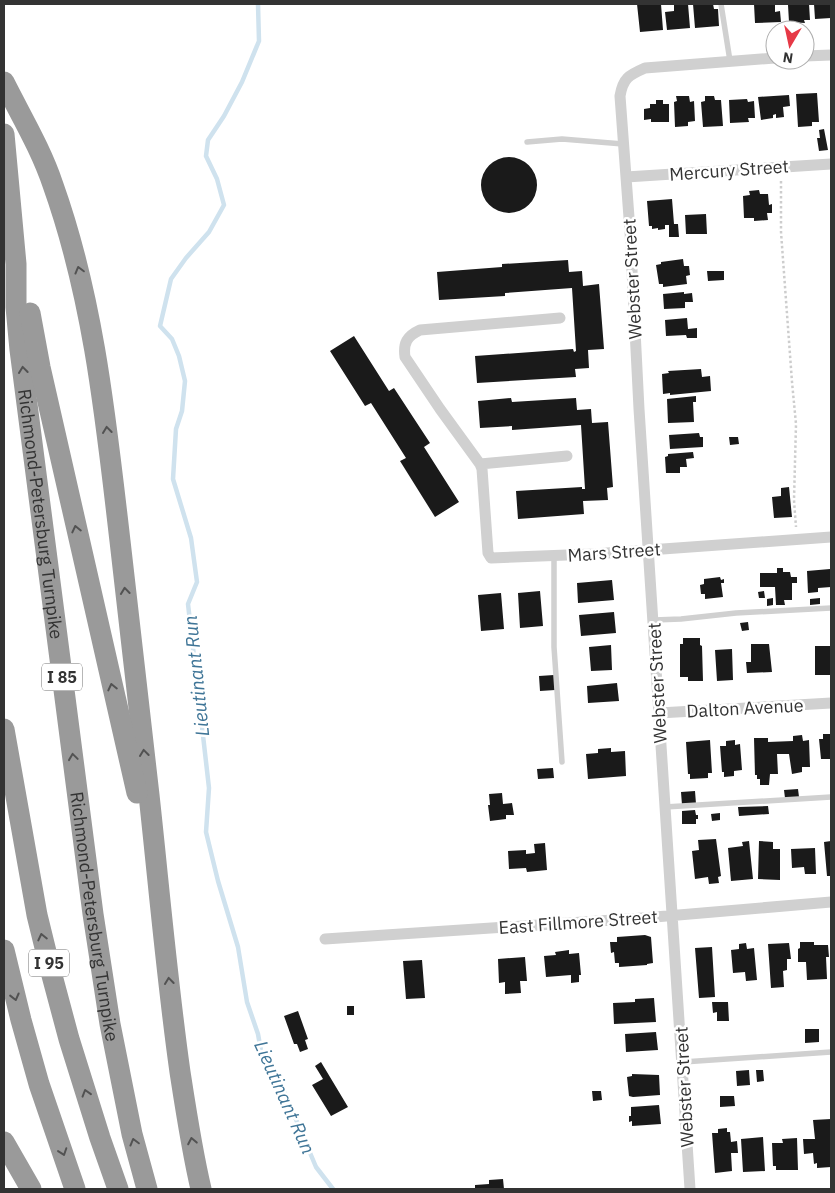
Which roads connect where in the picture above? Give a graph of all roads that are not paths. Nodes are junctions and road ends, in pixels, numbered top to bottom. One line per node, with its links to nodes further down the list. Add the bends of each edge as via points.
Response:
1 (721, 4): 5 (lane)
2 (831, 54): 3 (street)
3 (815, 55)
4 (765, 59): 5 (street)
5 (730, 62): 9 (street, Webster Street, via 645,68 630,74 620,96)
6 (4, 82): 27 (highway, one-way to 6, via 150,796 96,353 83,286 53,184)
7 (4, 134): 10 (highway, Richmond-Petersburg Turnpike / I 85)
8 (527, 142): 9 (lane, via 562,139)
9 (624, 144): 12 (street, Webster Street)
10 (6, 160): 27 (highway, one-way to 10, via 40,367); 38 (highway, Richmond-Petersburg Turnpike / I 85, one-way to 10, via 132,1134 110,1024 93,914 20,350)
11 (831, 164): 12 (street, Mercury Street)
12 (626, 177): 17 (street, Webster Street)
13 (560, 318): 15 (street, via 420,330 406,340 405,357)
14 (567, 456): 15 (street)
15 (480, 464): 18 (street, Mars Street, via 491,558)
16 (831, 537): 17 (street, Mars Street)
17 (649, 550): 18 (street, Mars Street); 20 (street, Webster Street)
18 (554, 556): 24 (lane, via 554,647)
19 (831, 608): 20 (lane)
20 (654, 620): 22 (street, Webster Street)
21 (831, 703): 22 (street, Dalton Avenue)
22 (659, 713): 26 (street, Webster Street)
23 (4, 730): 37 (highway, I 95, one-way to 23, via 91,1111 50,968 35,906)
24 (562, 762)
25 (831, 797): 26 (lane)
26 (665, 807): 29 (street, Webster Street)
27 (158, 888): 39 (highway, one-way to 27, via 176,1046)
28 (831, 902): 29 (street, East Fillmore Street)
29 (673, 915): 30 (street, East Fillmore Street); 33 (street, Webster Street)
30 (325, 938)
31 (4, 950): 36 (highway, I 95, one-way to 36, via 39,1084)
32 (831, 1052): 33 (lane)
33 (683, 1062): 40 (street, Webster Street)
34 (4, 1142): 35 (highway)
35 (31, 1189)
36 (76, 1189)
37 (118, 1189)
38 (147, 1189)
39 (201, 1189)
40 (690, 1189)

